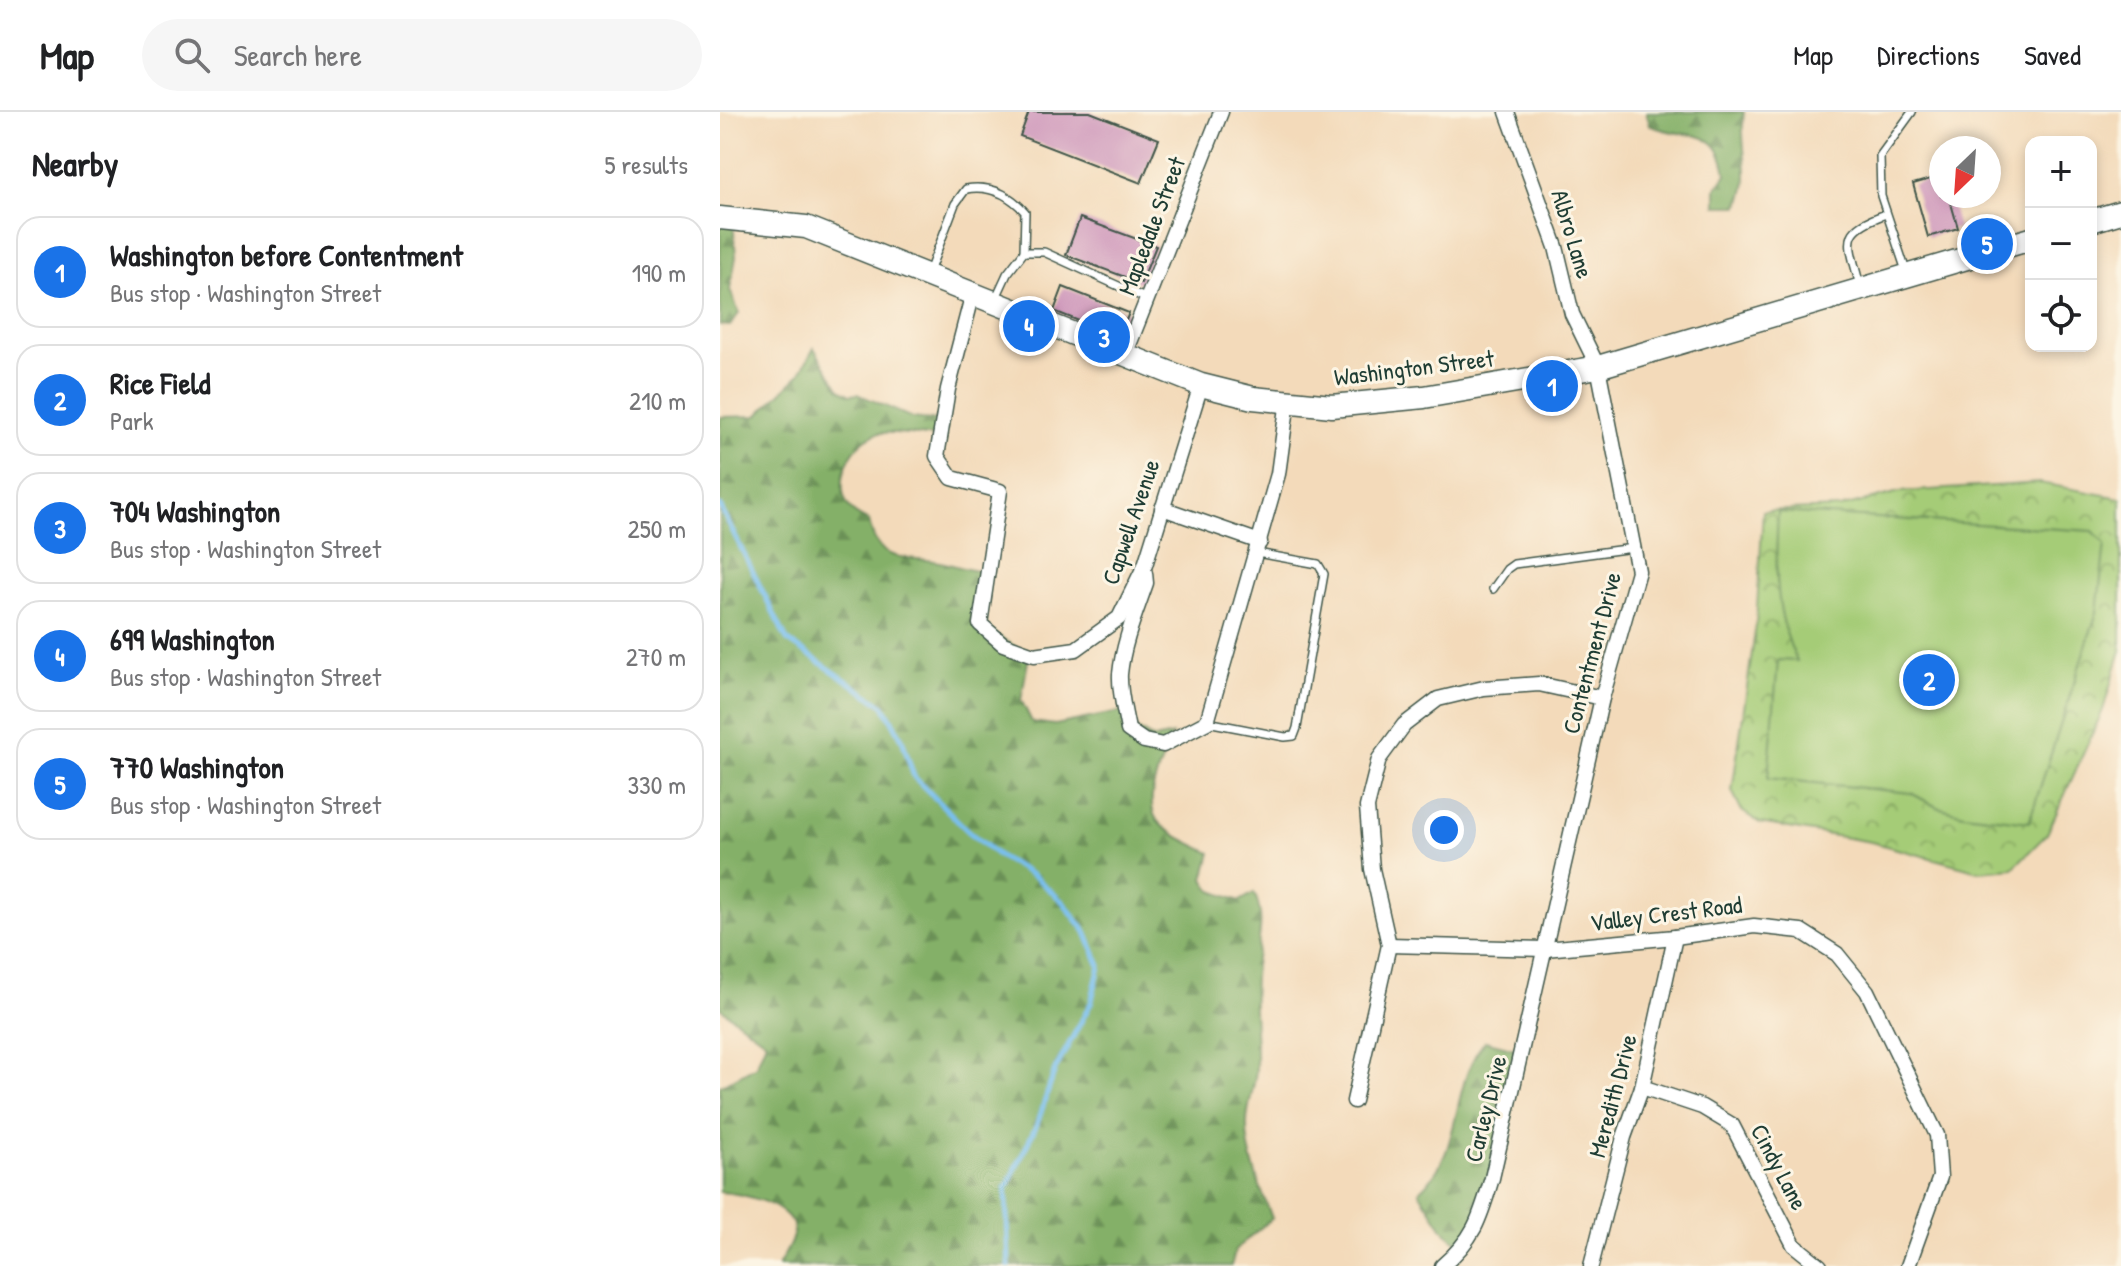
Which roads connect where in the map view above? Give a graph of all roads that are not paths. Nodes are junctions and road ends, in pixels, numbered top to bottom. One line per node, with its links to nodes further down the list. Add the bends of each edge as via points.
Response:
1 (1221, 112): 14 (street, Mapledale Street)
2 (1507, 112): 17 (street, Albro Lane, via 1556,247 1572,314)
3 (1912, 112): 5 (lane, via 1880,156)
4 (2121, 212): 7 (main road)
5 (1886, 214): 11 (lane); 12 (lane, via 1857,224 1851,233)
6 (720, 218): 10 (main road, Washington Street, via 806,227)
7 (2097, 219)
8 (2025, 241): 11 (main road, Washington Street)
9 (1024, 252): 10 (lane, via 1025,212 997,191 966,189); 14 (lane, via 1044,252); 15 (lane)
10 (928, 274): 13 (main road, Washington Street)
11 (1908, 277): 12 (main road, Washington Street)
12 (1861, 292): 17 (main road, Washington Street)
13 (973, 293): 15 (main road, Washington Street); 23 (street, Capwell Avenue, via 937,456 952,478 1000,491 980,624 1003,644 1034,655 1076,649 1119,618)
14 (1147, 299): 16 (street, Mapledale Street)
15 (994, 301): 16 (main road, Washington Street)
16 (1125, 355): 18 (main road, Washington Street)
17 (1598, 367): 19 (main road, Washington Street, via 1424,397 1332,406); 22 (street, Contentment Drive)
18 (1201, 385): 19 (main road, Washington Street); 20 (street, Capwell Avenue)
19 (1288, 400): 21 (street, via 1278,474)
20 (1162, 508): 21 (street); 23 (street, Capwell Avenue)
21 (1258, 548): 26 (street); 26 (lane, via 1318,564 1324,574 1297,728 1294,736 1285,737)
22 (1633, 548): 24 (lane, via 1514,564); 25 (street, Contentment Drive, via 1638,571)
23 (1145, 565): 26 (street, via 1146,583 1120,675 1128,730 1163,745)
24 (1493, 589)
25 (1602, 698): 28 (street, via 1539,684 1484,688 1438,699 1404,725 1379,759 1367,807 1372,869); 29 (street, Contentment Drive)
26 (1207, 722)
27 (1675, 937): 29 (street, Valley Crest Road); 30 (street, Meredith Drive); 35 (street, Valley Crest Road, via 1754,926 1801,931 1837,954 1867,991 1937,1135 1940,1177)
28 (1389, 945): 29 (street, Valley Crest Road); 31 (street)
29 (1545, 949): 32 (street, Carley Drive, via 1477,1228)
30 (1642, 1087): 33 (street, Meredith Drive); 34 (street, Cindy Lane, via 1702,1107 1732,1125 1794,1245)
31 (1354, 1101)
32 (1442, 1266)
33 (1591, 1266)
34 (1820, 1266)
35 (1908, 1266)

